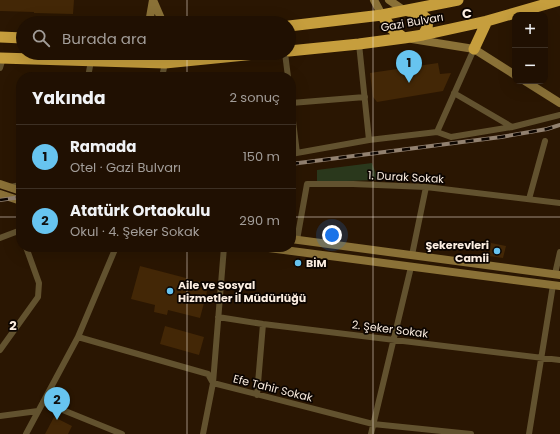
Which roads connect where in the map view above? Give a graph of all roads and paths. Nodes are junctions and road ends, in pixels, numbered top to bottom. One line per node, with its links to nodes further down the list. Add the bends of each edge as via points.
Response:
1 (153, 0): 8 (street); 9 (street)
2 (374, 0): 7 (street)
3 (389, 0): 6 (street)
4 (458, 0): 6 (highway, Gazi Bulvarı)
5 (560, 0): 10 (highway, Gazi Bulvarı)
6 (405, 11): 7 (highway, Gazi Bulvarı); 12 (highway, via 421,14 428,20)
7 (382, 14): 11 (highway, Gazi Bulvarı); 15 (highway, via 391,28)
8 (150, 16)
9 (160, 16)
10 (487, 21): 12 (highway, Gazi Bulvarı); 17 (highway)
11 (296, 25)
12 (423, 34): 15 (highway, Gazi Bulvarı)
13 (0, 37): 14 (highway)
14 (16, 38)
15 (404, 38): 16 (highway, Gazi Bulvarı); 17 (street)
16 (359, 44): 18 (highway, Gazi Bulvarı); 30 (street)
17 (474, 49): 27 (street); 29 (street)
18 (296, 50)
19 (195, 60): 23 (highway)
20 (286, 60): 26 (street)
21 (1, 61): 22 (highway)
22 (91, 61): 23 (highway); 24 (street)
23 (165, 63): 25 (street)
24 (89, 72)
25 (163, 72)
26 (287, 72)
27 (512, 73)
28 (530, 84): 31 (street)
29 (454, 94): 34 (street); 35 (street)
30 (365, 97): 32 (street); 36 (street)
31 (560, 103)
32 (296, 104)
33 (560, 115): 34 (street)
34 (512, 127): 35 (street, via 451,136)
35 (436, 132): 36 (street)
36 (369, 140): 38 (street)
37 (545, 141): 46 (street)
38 (296, 154)
39 (0, 184): 41 (street)
40 (16, 186): 41 (street)
41 (8, 187): 43 (street)
42 (426, 187): 46 (street, 1. Durak Sokak); 48 (street, 1. Durak Sokak, via 307,184); 57 (street)
43 (16, 189)
44 (0, 194): 45 (street)
45 (16, 199)
46 (529, 199): 47 (street, 1. Durak Sokak)
47 (560, 203)
48 (296, 231)
49 (16, 233): 50 (street)
50 (0, 238)
51 (296, 240): 57 (street)
52 (28, 252): 65 (street, via 39,283 38,297)
53 (114, 252): 63 (street)
54 (224, 252): 61 (street)
55 (296, 252): 58 (street)
56 (560, 252): 59 (street)
57 (412, 255): 59 (street)
58 (410, 267): 60 (street); 64 (street)
59 (557, 275): 60 (street)
60 (556, 286): 66 (street)
61 (218, 317): 62 (street, 2. Şeker Sokak); 68 (street)
62 (263, 324): 64 (street, 2. Şeker Sokak); 69 (street)
63 (78, 337): 68 (street, Efe Tahir Sokak, via 208,374); 70 (street)
64 (394, 340): 66 (street, 2. Şeker Sokak); 73 (street)
65 (0, 350)
66 (542, 357): 67 (street, 2. Şeker Sokak); 80 (street)
67 (560, 360)
68 (213, 383): 69 (street, Efe Tahir Sokak); 77 (street)
69 (257, 395): 73 (street, Efe Tahir Sokak)
70 (43, 402): 71 (street); 76 (street)
71 (38, 411): 72 (street); 75 (street)
72 (0, 416)
73 (373, 424): 74 (street, Efe Tahir Sokak); 78 (street)
74 (416, 431): 79 (street, Efe Tahir Sokak)
75 (26, 434)
76 (122, 434)
77 (203, 434)
78 (371, 434)
79 (471, 434)
80 (528, 434)

